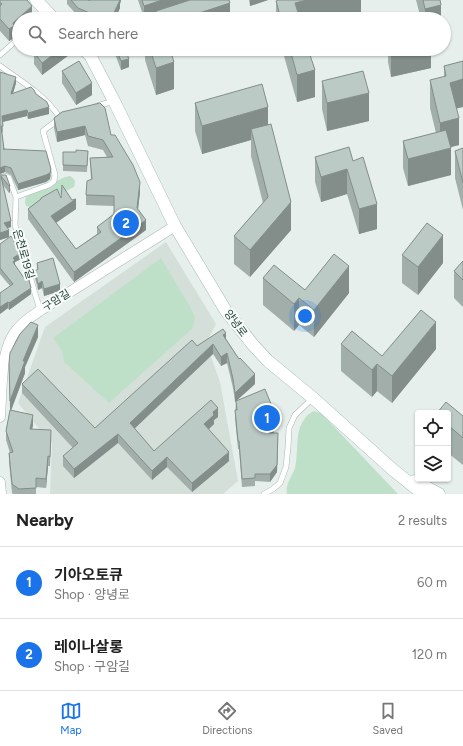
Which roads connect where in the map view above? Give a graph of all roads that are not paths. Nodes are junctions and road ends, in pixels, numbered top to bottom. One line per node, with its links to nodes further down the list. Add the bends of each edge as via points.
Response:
1 (36, 0): 2 (main road)
2 (44, 12)
3 (12, 44): 4 (lane)
4 (0, 55)
5 (91, 56): 7 (main road, 양녕로)
6 (0, 66): 10 (lane, via 40,95)
7 (114, 101): 8 (lane); 13 (main road, 양녕로)
8 (94, 107)
9 (67, 116): 10 (lane)
10 (60, 118): 12 (lane, via 43,131 55,175 54,181)
11 (0, 178): 12 (lane, 은천로19길, via 9,178)
12 (16, 197): 14 (lane, 은천로19길, via 15,225)
13 (174, 226): 14 (street, 구암길); 15 (main road, 양녕로, via 236,325 268,361)
14 (41, 310): 16 (street, 구암길, via 19,327 7,348)
15 (313, 398): 17 (main road, 양녕로); 20 (lane, via 295,415 289,428 286,467 280,483)
16 (0, 416)
17 (392, 469): 21 (main road); 22 (main road, 양녕로); 23 (main road)
18 (0, 482): 19 (street)
19 (1, 494)
20 (264, 494)
21 (414, 494)
22 (422, 494)
23 (439, 494)

